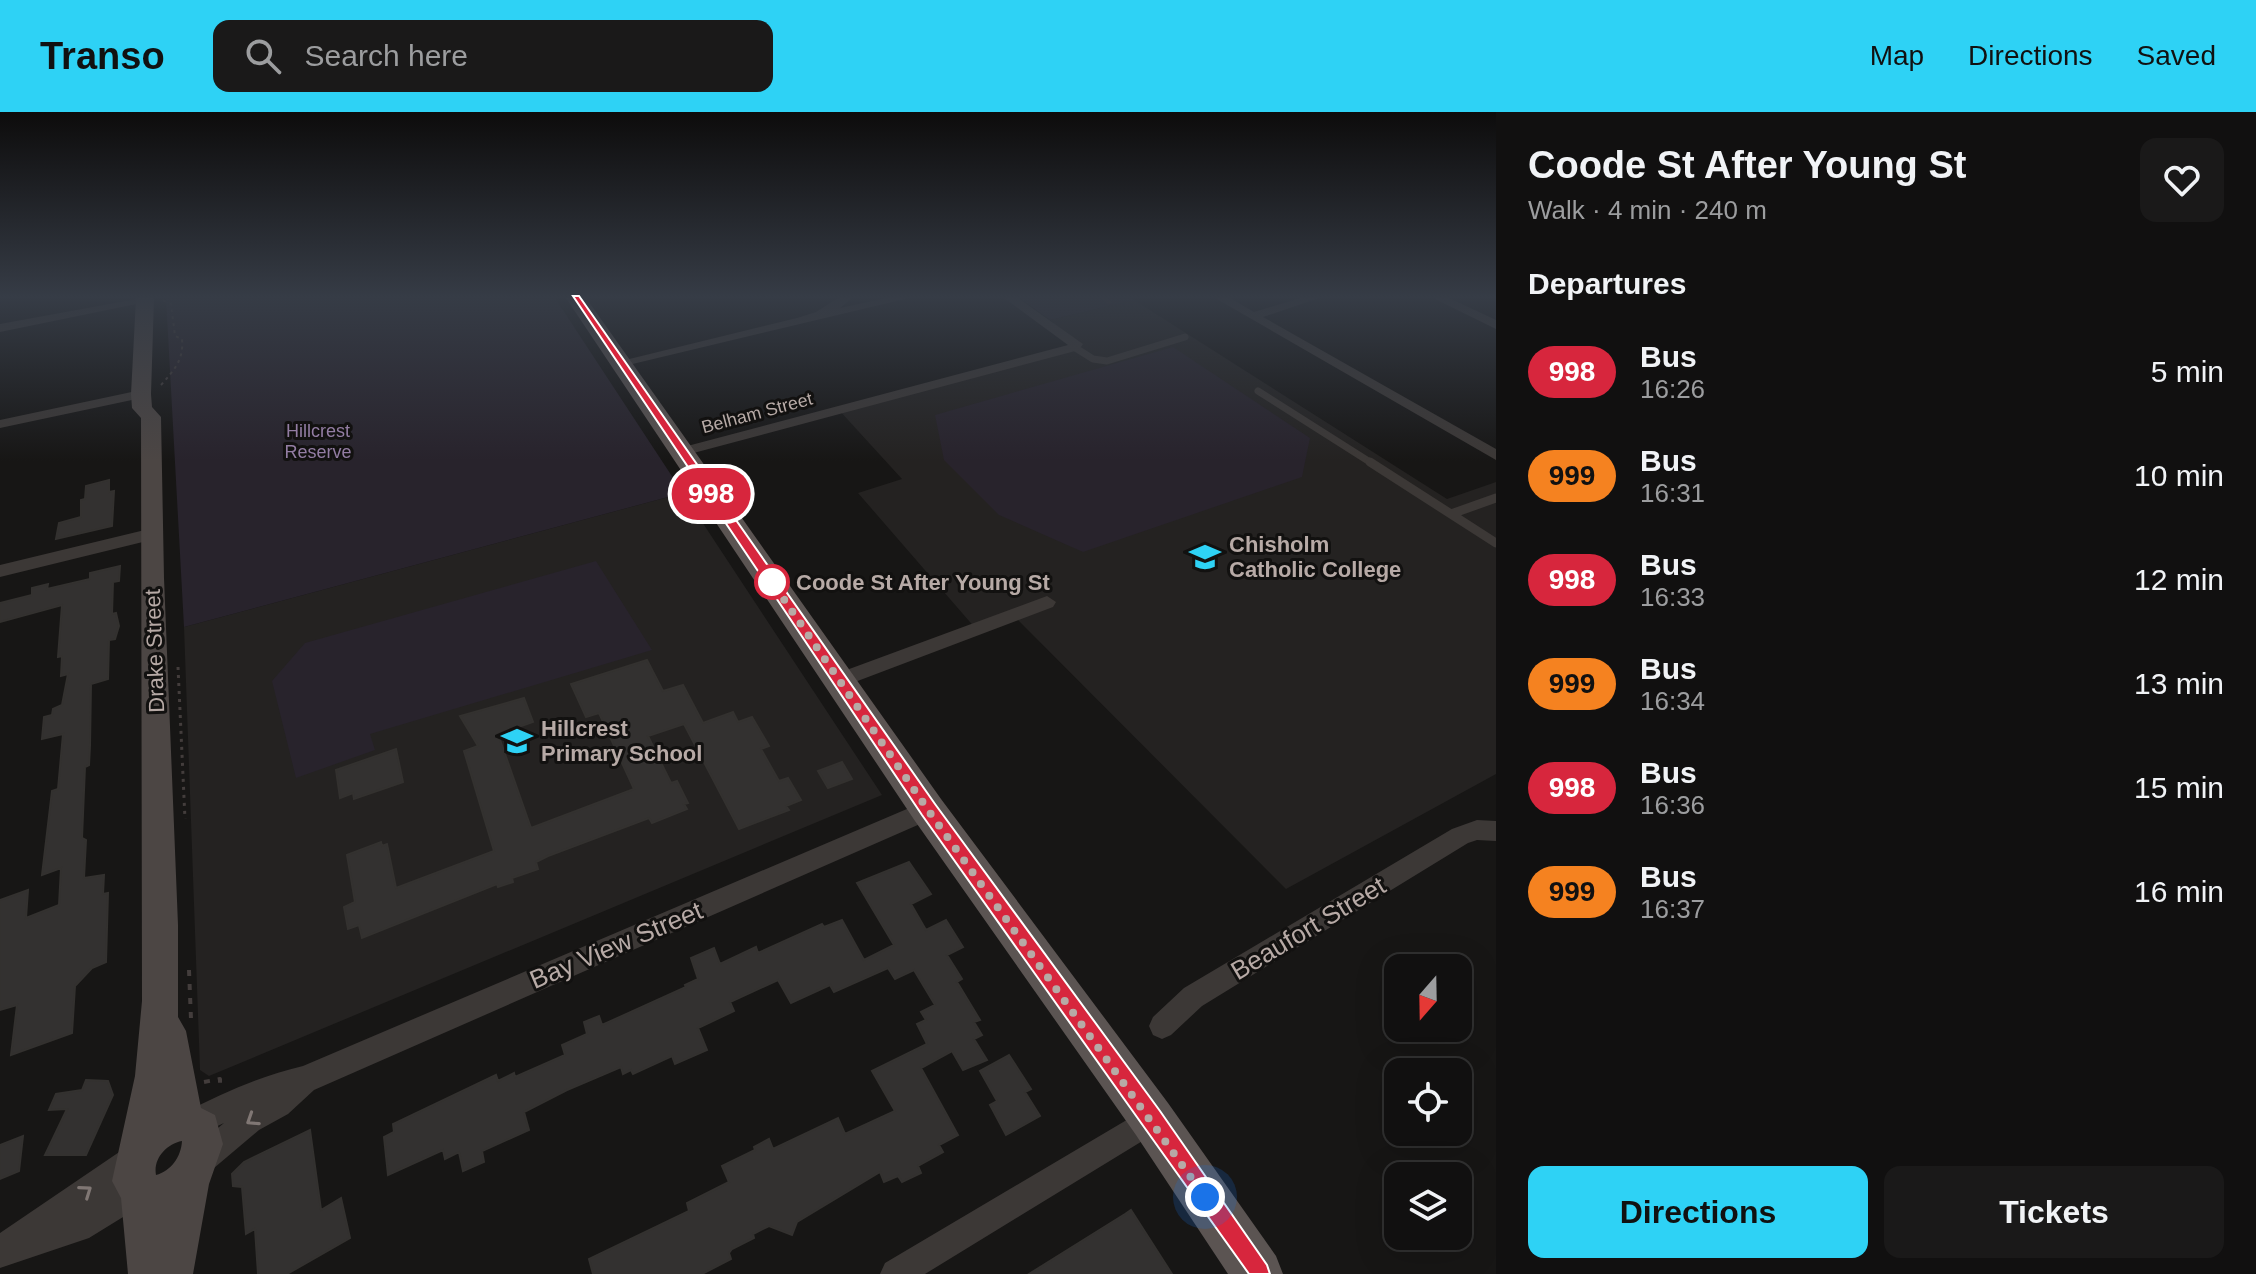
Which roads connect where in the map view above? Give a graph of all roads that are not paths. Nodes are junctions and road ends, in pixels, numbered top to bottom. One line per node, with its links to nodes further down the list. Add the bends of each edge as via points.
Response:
1 (143, 352): 10 (street, Drake Street)
2 (614, 352): 8 (main road)
3 (665, 352): 8 (street)
4 (1054, 352): 12 (street, Belham Street)
5 (1082, 352): 6 (lane, via 1107,361)
6 (1136, 352)
7 (1316, 352): 13 (street)
8 (620, 363): 12 (main road)
9 (1258, 391): 15 (lane)
10 (141, 394): 11 (street); 16 (street, Drake Street, via 142,408 151,417)
11 (0, 424)
12 (681, 452): 20 (main road)
13 (1496, 455)
14 (1496, 498): 15 (lane)
15 (1451, 514): 17 (lane)
16 (149, 535): 18 (street); 25 (street, Drake Street)
17 (1496, 543)
18 (0, 571)
19 (1047, 602): 20 (street)
20 (840, 680): 21 (main road)
21 (928, 810): 27 (main road); 28 (street, Bay View Street, via 304,1080 278,1104)
22 (1496, 831): 23 (street, Beaufort Street)
23 (1460, 836): 24 (street); 26 (street, Beaufort Street, via 1193,997)
24 (1496, 844)
25 (162, 1007): 28 (street, Drake Street); 29 (street, Drake Street)
26 (1162, 1026)
27 (1152, 1119): 33 (street); 34 (main road)
28 (192, 1146): 29 (street, via 174,1122 154,1133); 29 (street, via 169,1193 148,1195); 32 (street, Drake Street)
29 (138, 1173): 30 (street, via 78,1227); 31 (street, Drake Street)
30 (0, 1252)
31 (150, 1274)
32 (171, 1274)
33 (896, 1274)
34 (1258, 1274)

